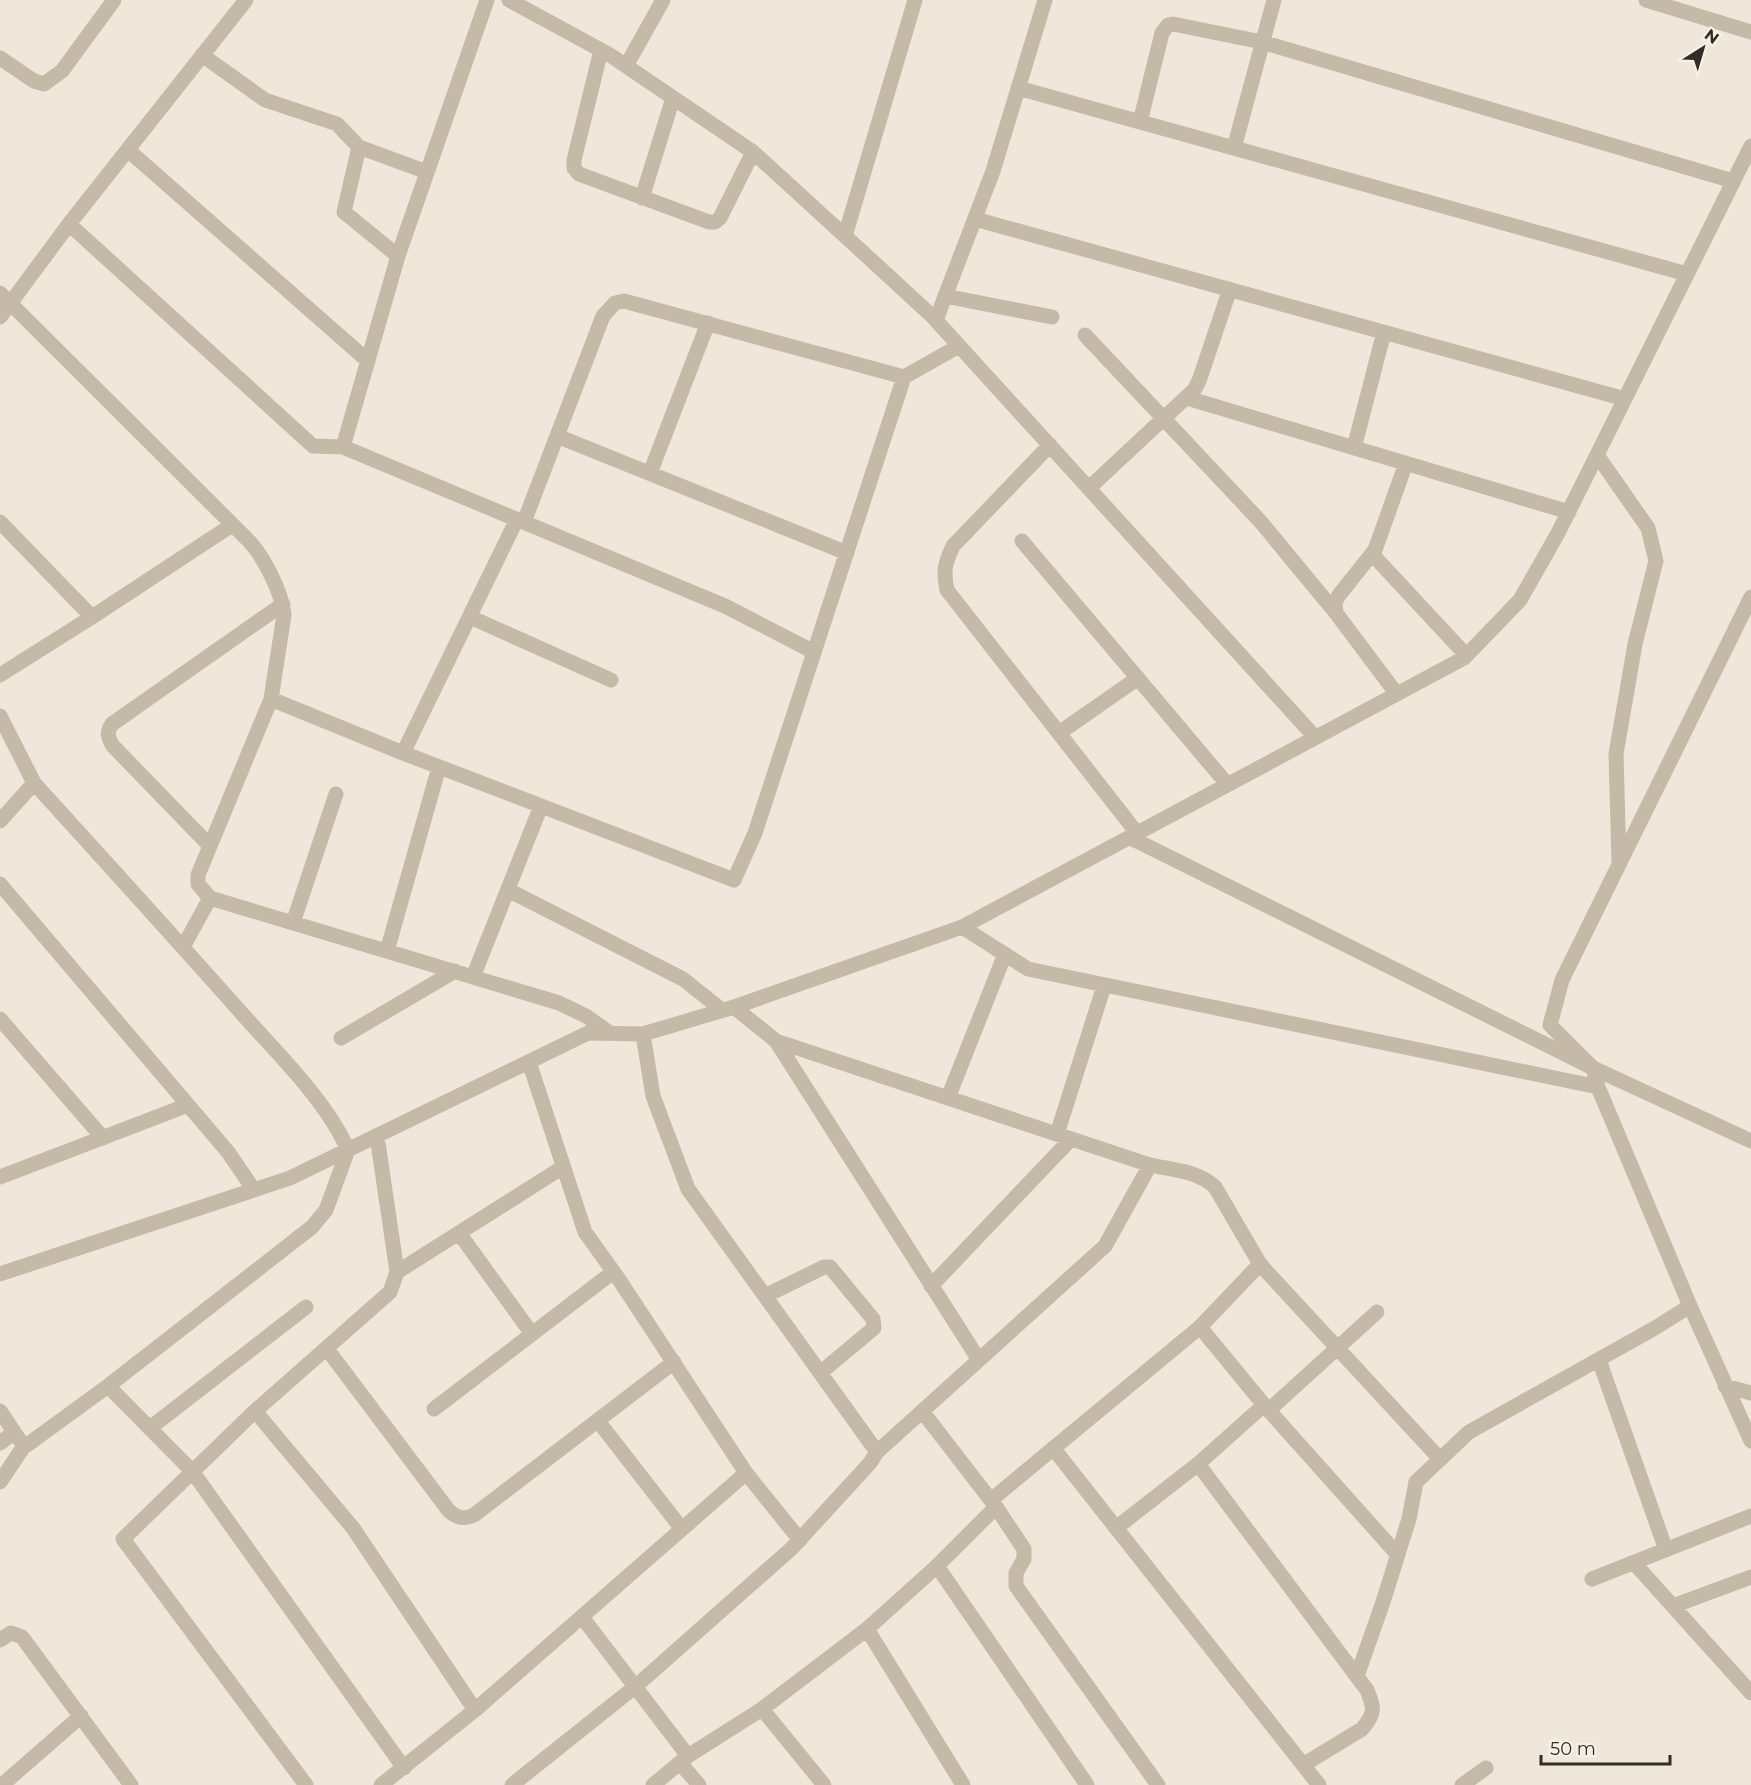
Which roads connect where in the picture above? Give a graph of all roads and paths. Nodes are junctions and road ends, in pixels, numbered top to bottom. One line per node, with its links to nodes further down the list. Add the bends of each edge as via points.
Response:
1 (114, 0): 14 (street, via 54,79 44,84 34,81)
2 (246, 0): 13 (street)
3 (487, 0): 24 (street)
4 (509, 0): 12 (street)
5 (663, 0): 15 (street)
6 (915, 0): 29 (street)
7 (1045, 0): 16 (street)
8 (1274, 0): 11 (street)
9 (1646, 0): 10 (street)
10 (1751, 32)
11 (1262, 42): 18 (street, via 1168,25 1162,33); 21 (street); 25 (street)
12 (601, 50): 15 (street); 26 (street, via 574,168 579,174)
13 (202, 55): 20 (street, via 265,100 337,124); 22 (street)
14 (0, 58)
15 (626, 66): 17 (street)
16 (1018, 88): 18 (street); 27 (street)
17 (673, 98): 23 (street); 26 (street)
18 (1140, 122): 21 (street)
19 (1751, 146): 25 (street)
20 (359, 147): 24 (street); 30 (street, via 344,212)
21 (1234, 148): 31 (street)
22 (128, 150): 28 (street); 42 (street)
23 (753, 152): 26 (street, via 715,222); 29 (street)
24 (427, 172): 30 (street)
25 (1733, 181): 31 (street)
26 (642, 198)
27 (975, 219): 32 (street); 33 (street)
28 (69, 224): 34 (street); 49 (street, via 313,446)
29 (845, 236): 37 (street)
30 (398, 256): 42 (street)
31 (1687, 274): 45 (street)
32 (1230, 289): 39 (street); 44 (street, via 1199,381)
33 (945, 296): 36 (street); 37 (street)
34 (5, 298): 35 (street); 58 (street)
35 (0, 317)
36 (1052, 317)
37 (936, 321): 41 (street)
38 (708, 323): 43 (street); 47 (street, via 624,301 615,303 603,316); 53 (street)
39 (1384, 332): 45 (street); 50 (street)
40 (1085, 335): 46 (street)
41 (959, 346): 43 (street); 48 (street)
42 (368, 361): 49 (street)
43 (904, 377): 60 (street)
44 (1187, 398): 46 (street); 50 (street)
45 (1625, 399): 51 (street)
46 (1164, 419): 54 (street); 64 (street, via 1260,521)
47 (557, 436): 53 (street); 56 (street)
48 (1050, 445): 54 (street); 75 (street, via 953,546 944,575 947,590)
49 (344, 447): 56 (street)
50 (1354, 448): 52 (street)
51 (1597, 455): 55 (street); 86 (street, via 1648,528 1656,561 1635,644 1616,754)
52 (1406, 463): 55 (street); 61 (street)
53 (650, 473): 60 (street)
54 (1089, 488): 76 (street)
55 (1569, 512): 68 (street, via 1520,600)
56 (520, 521): 65 (street); 67 (street, via 725,606)
57 (0, 522): 66 (street)
58 (232, 525): 63 (street, via 255,546); 66 (street)
59 (1022, 540): 70 (street)
60 (846, 553): 67 (street)
61 (1372, 554): 64 (street, via 1339,595); 68 (street)
62 (1751, 597): 86 (street)
63 (283, 604): 73 (street); 85 (street, via 111,724 108,730 113,746)
64 (1336, 613): 72 (street)
65 (470, 616): 71 (street); 77 (street)
66 (92, 617): 69 (street)
67 (814, 652): 82 (street, via 755,833 734,880)
68 (1466, 655): 72 (street)
69 (0, 675)
70 (1138, 678): 75 (street); 80 (street)
71 (611, 680)
72 (1396, 693): 76 (street)
73 (271, 699): 77 (street); 85 (street)
74 (0, 716): 79 (street)
75 (1059, 733): 84 (street)
76 (1315, 737): 80 (street)
77 (404, 753): 78 (street)
78 (439, 766): 82 (street); 93 (street)
79 (34, 783): 83 (street); 92 (street)
80 (1227, 784): 84 (street)
81 (336, 794): 90 (street)
82 (541, 806): 88 (street)
83 (0, 821)
84 (1133, 835): 91 (street); 105 (street)
85 (210, 846): 89 (street, via 198,875 198,884)
86 (1619, 864): 105 (street, via 1562,980 1550,1025)
87 (0, 884): 108 (street)
88 (508, 890): 96 (street); 98 (street, via 683,979)
89 (210, 898): 90 (street); 92 (street)
90 (293, 923): 93 (street)
91 (962, 927): 94 (street); 98 (street)
92 (183, 947): 113 (street, via 303,1082)
93 (387, 951): 95 (street)
94 (1005, 954): 97 (street, via 1028,969); 107 (street)
95 (455, 971): 96 (street); 102 (street)
96 (473, 977): 100 (street, via 559,1002)
97 (1104, 986): 106 (street); 110 (street)
98 (728, 1009): 101 (street); 103 (street)
99 (0, 1019): 111 (street)
100 (610, 1033): 101 (street); 104 (street, via 588,1033)
101 (643, 1034): 124 (street, via 653,1096 688,1189)
102 (341, 1038)
103 (776, 1041): 107 (street); 123 (street)
104 (529, 1062): 109 (street); 115 (street)
105 (1593, 1068): 106 (street); 112 (street)
106 (1598, 1088): 125 (street)
107 (948, 1098): 110 (street)
108 (188, 1105): 111 (street); 117 (street)
109 (377, 1136): 113 (street); 120 (street)
110 (1064, 1136): 114 (street); 123 (street)
111 (103, 1138): 116 (street)
112 (1751, 1141)
113 (348, 1150): 117 (street, via 290,1178); 136 (street, via 326,1210 312,1227)
114 (1150, 1165): 119 (street, via 1208,1180); 132 (street, via 1105,1246)
115 (563, 1167): 118 (street); 121 (street, via 585,1232)
116 (1, 1176)
117 (254, 1190): 122 (street)
118 (459, 1233): 120 (street); 129 (street)
119 (1260, 1264): 128 (street); 131 (street)
120 (397, 1272): 130 (street, via 390,1292)
121 (613, 1272): 129 (street); 134 (street)
122 (0, 1274)
123 (931, 1286): 132 (street)
124 (765, 1296): 135 (street); 135 (street, via 830,1267 873,1319 874,1328)
125 (1690, 1306): 133 (street); 137 (street)
126 (306, 1307): 145 (street)
127 (1377, 1312): 131 (street)
128 (1200, 1328): 139 (street); 150 (street)
129 (532, 1334): 140 (street)
130 (327, 1349): 142 (street); 144 (street, via 449,1511 464,1519)
131 (1338, 1349): 139 (street); 152 (street)
132 (979, 1360): 143 (street)
133 (1599, 1360): 152 (street, via 1469,1432); 162 (street)
134 (674, 1362): 144 (street); 155 (street)
135 (820, 1373): 151 (street)
136 (108, 1386): 145 (street); 149 (street)
137 (1725, 1386): 138 (street); 147 (street)
138 (1751, 1393)
139 (1267, 1407): 153 (street); 163 (street)
140 (434, 1409)
141 (0, 1411): 146 (street)
142 (255, 1411): 154 (street); 176 (street, via 353,1528)
143 (922, 1411): 151 (street); 157 (street)
144 (598, 1421): 160 (street)
145 (150, 1428): 154 (street)
146 (14, 1432): 148 (street); 149 (street)
147 (1751, 1441)
148 (0, 1443)
149 (24, 1446): 156 (street)
150 (1053, 1448): 157 (street); 159 (street)
151 (877, 1452): 161 (street)
152 (1440, 1459): 163 (street, via 1416,1482)
153 (1198, 1464): 159 (street); 172 (street)
154 (192, 1471): 180 (street); 184 (street, via 123,1539)
155 (746, 1473): 160 (street); 161 (street)
156 (0, 1482)
157 (994, 1503): 165 (street); 192 (street, via 1024,1549 1016,1586)
158 (1751, 1516): 162 (street)
159 (1116, 1528): 179 (street)
160 (682, 1529): 169 (street)
161 (800, 1540): 173 (street)
162 (1666, 1550): 164 (street)
163 (1398, 1555): 172 (street)
164 (1634, 1563): 167 (street); 168 (street)
165 (937, 1566): 170 (street); 191 (street)
166 (1751, 1577): 168 (street)
167 (1592, 1579)
168 (1673, 1606): 174 (street)
169 (582, 1617): 173 (street); 176 (street)
170 (867, 1629): 175 (street); 190 (street)
171 (0, 1640): 177 (street, via 11,1633 22,1638)
172 (1357, 1676): 179 (street, via 1374,1708 1370,1720 1362,1729)
173 (636, 1686): 178 (street); 186 (street)
174 (1751, 1693)
175 (762, 1709): 178 (street); 189 (street)
176 (474, 1710): 180 (street)
177 (81, 1716): 182 (street); 183 (street)
178 (684, 1760): 187 (street); 188 (street)
179 (1303, 1765): 193 (street)
180 (404, 1768): 185 (street)
181 (1486, 1768): 194 (street)
182 (2, 1785)
183 (131, 1785)
184 (306, 1785)
185 (381, 1785)
186 (512, 1785)
187 (652, 1785)
188 (699, 1785)
189 (824, 1785)
190 (963, 1785)
191 (1087, 1785)
192 (1158, 1785)
193 (1319, 1785)
194 (1462, 1785)

